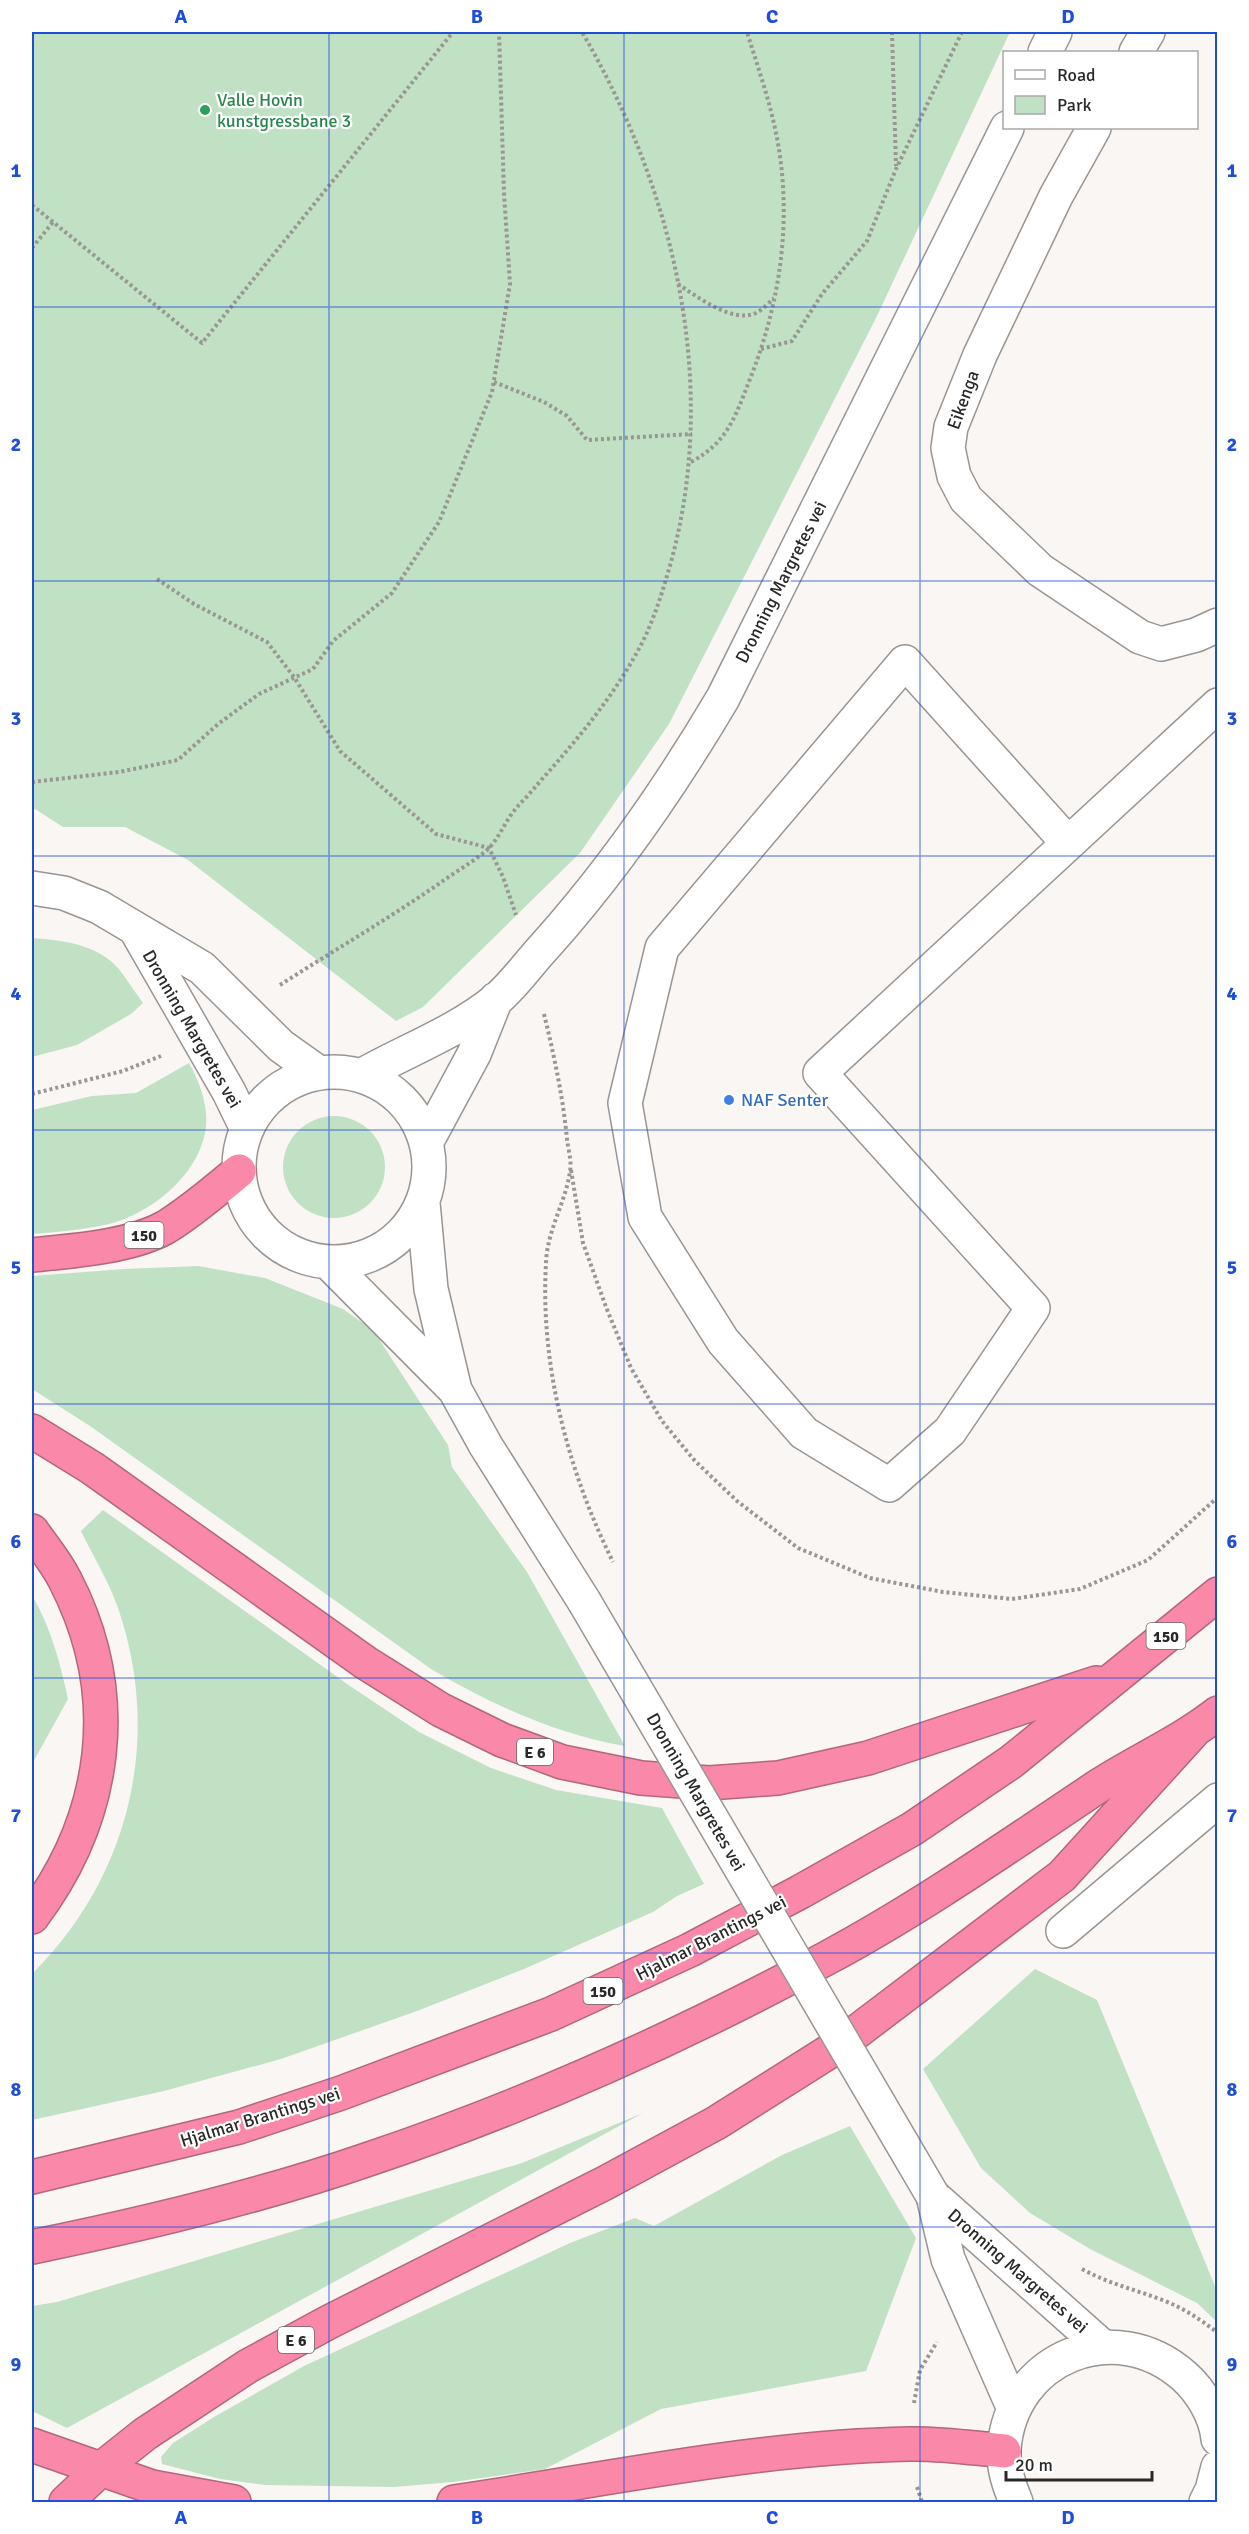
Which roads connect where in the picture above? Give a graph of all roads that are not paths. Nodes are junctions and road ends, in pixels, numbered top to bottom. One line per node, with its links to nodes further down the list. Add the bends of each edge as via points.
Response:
1 (1055, 32): 3 (street)
2 (1148, 32): 4 (street)
3 (1046, 51)
4 (1137, 51)
5 (1007, 129): 12 (street, Dronning Margretes vei, via 723,698 684,763 600,882)
6 (1093, 129): 7 (street, Eikenga, via 1056,196 980,355 951,427 948,448 954,476 966,499 1040,570 1140,637 1161,644)
7 (1218, 625)
8 (1218, 705): 9 (street)
9 (1068, 843): 9 (street, via 820,1073 1033,1308 950,1431 889,1485 804,1433 723,1341 645,1217 625,1103 662,948 905,662)
10 (32, 888): 11 (street, Dronning Margretes vei, via 64,893 99,907)
11 (136, 930): 13 (street, Dronning Margretes vei, via 202,968 281,1046); 15 (street, Dronning Margretes vei)
12 (496, 999): 14 (street, Dronning Margretes vei, via 448,1030); 16 (street, Dronning Margretes vei, via 474,1053)
13 (319, 1073): 14 (street, Dronning Margretes vei); 15 (street, Dronning Margretes vei, via 279,1090 261,1107)
14 (361, 1076): 16 (street, Dronning Margretes vei, via 390,1090 408,1107)
15 (247, 1129): 17 (street, Dronning Margretes vei, via 240,1150)
16 (426, 1143): 18 (street, Dronning Margretes vei, via 429,1169)
17 (239, 1172): 19 (highway, 150, via 164,1228 94,1248); 20 (street, Dronning Margretes vei, via 248,1207 269,1236 292,1253)
18 (423, 1203): 20 (street, Dronning Margretes vei, via 403,1234 380,1250 355,1260); 21 (street, Dronning Margretes vei, via 431,1289)
19 (32, 1255)
20 (328, 1262): 21 (street, Dronning Margretes vei)
21 (455, 1390): 31 (street, Dronning Margretes vei, bridge, via 584,1601)
22 (32, 1431): 25 (highway, E 6, via 92,1468 366,1663 432,1704 502,1740 562,1762 641,1778 709,1783 778,1778 868,1758)
23 (32, 1531): 28 (highway, via 64,1577 82,1619 96,1667 102,1731 99,1767 83,1829 52,1891)
24 (1218, 1594): 25 (highway, Hjalmar Brantings vei / 150)
25 (1115, 1677): 30 (highway, Hjalmar Brantings vei / 150, via 1011,1762 912,1829 790,1898 611,1988 457,2051 290,2111)
26 (1206, 1722): 32 (highway, via 1103,1783 963,1877 830,1956 707,2020 603,2067 485,2118 367,2160 156,2221); 40 (highway, E 6, via 1062,1876 838,2046 696,2134 605,2184 248,2366 153,2428)
27 (1218, 1800): 29 (street)
28 (32, 1917)
29 (1063, 1931)
30 (32, 2177)
31 (933, 2196): 33 (street, Dronning Margretes vei); 34 (street, Dronning Margretes vei, via 948,2259)
32 (32, 2247)
33 (1103, 2347): 34 (street, via 1075,2352 1049,2366 1029,2385); 35 (street, via 1145,2352 1170,2364 1201,2395)
34 (1014, 2409): 38 (street)
35 (1217, 2434): 36 (street)
36 (1218, 2439)
37 (32, 2445): 40 (highway)
38 (1004, 2451): 43 (highway, via 912,2444 806,2449); 44 (street, via 1007,2479)
39 (1218, 2467): 45 (street)
40 (101, 2469): 41 (highway, E 6); 42 (highway, via 152,2487)
41 (66, 2502)
42 (234, 2502)
43 (454, 2502)
44 (1016, 2502)
45 (1206, 2502)

